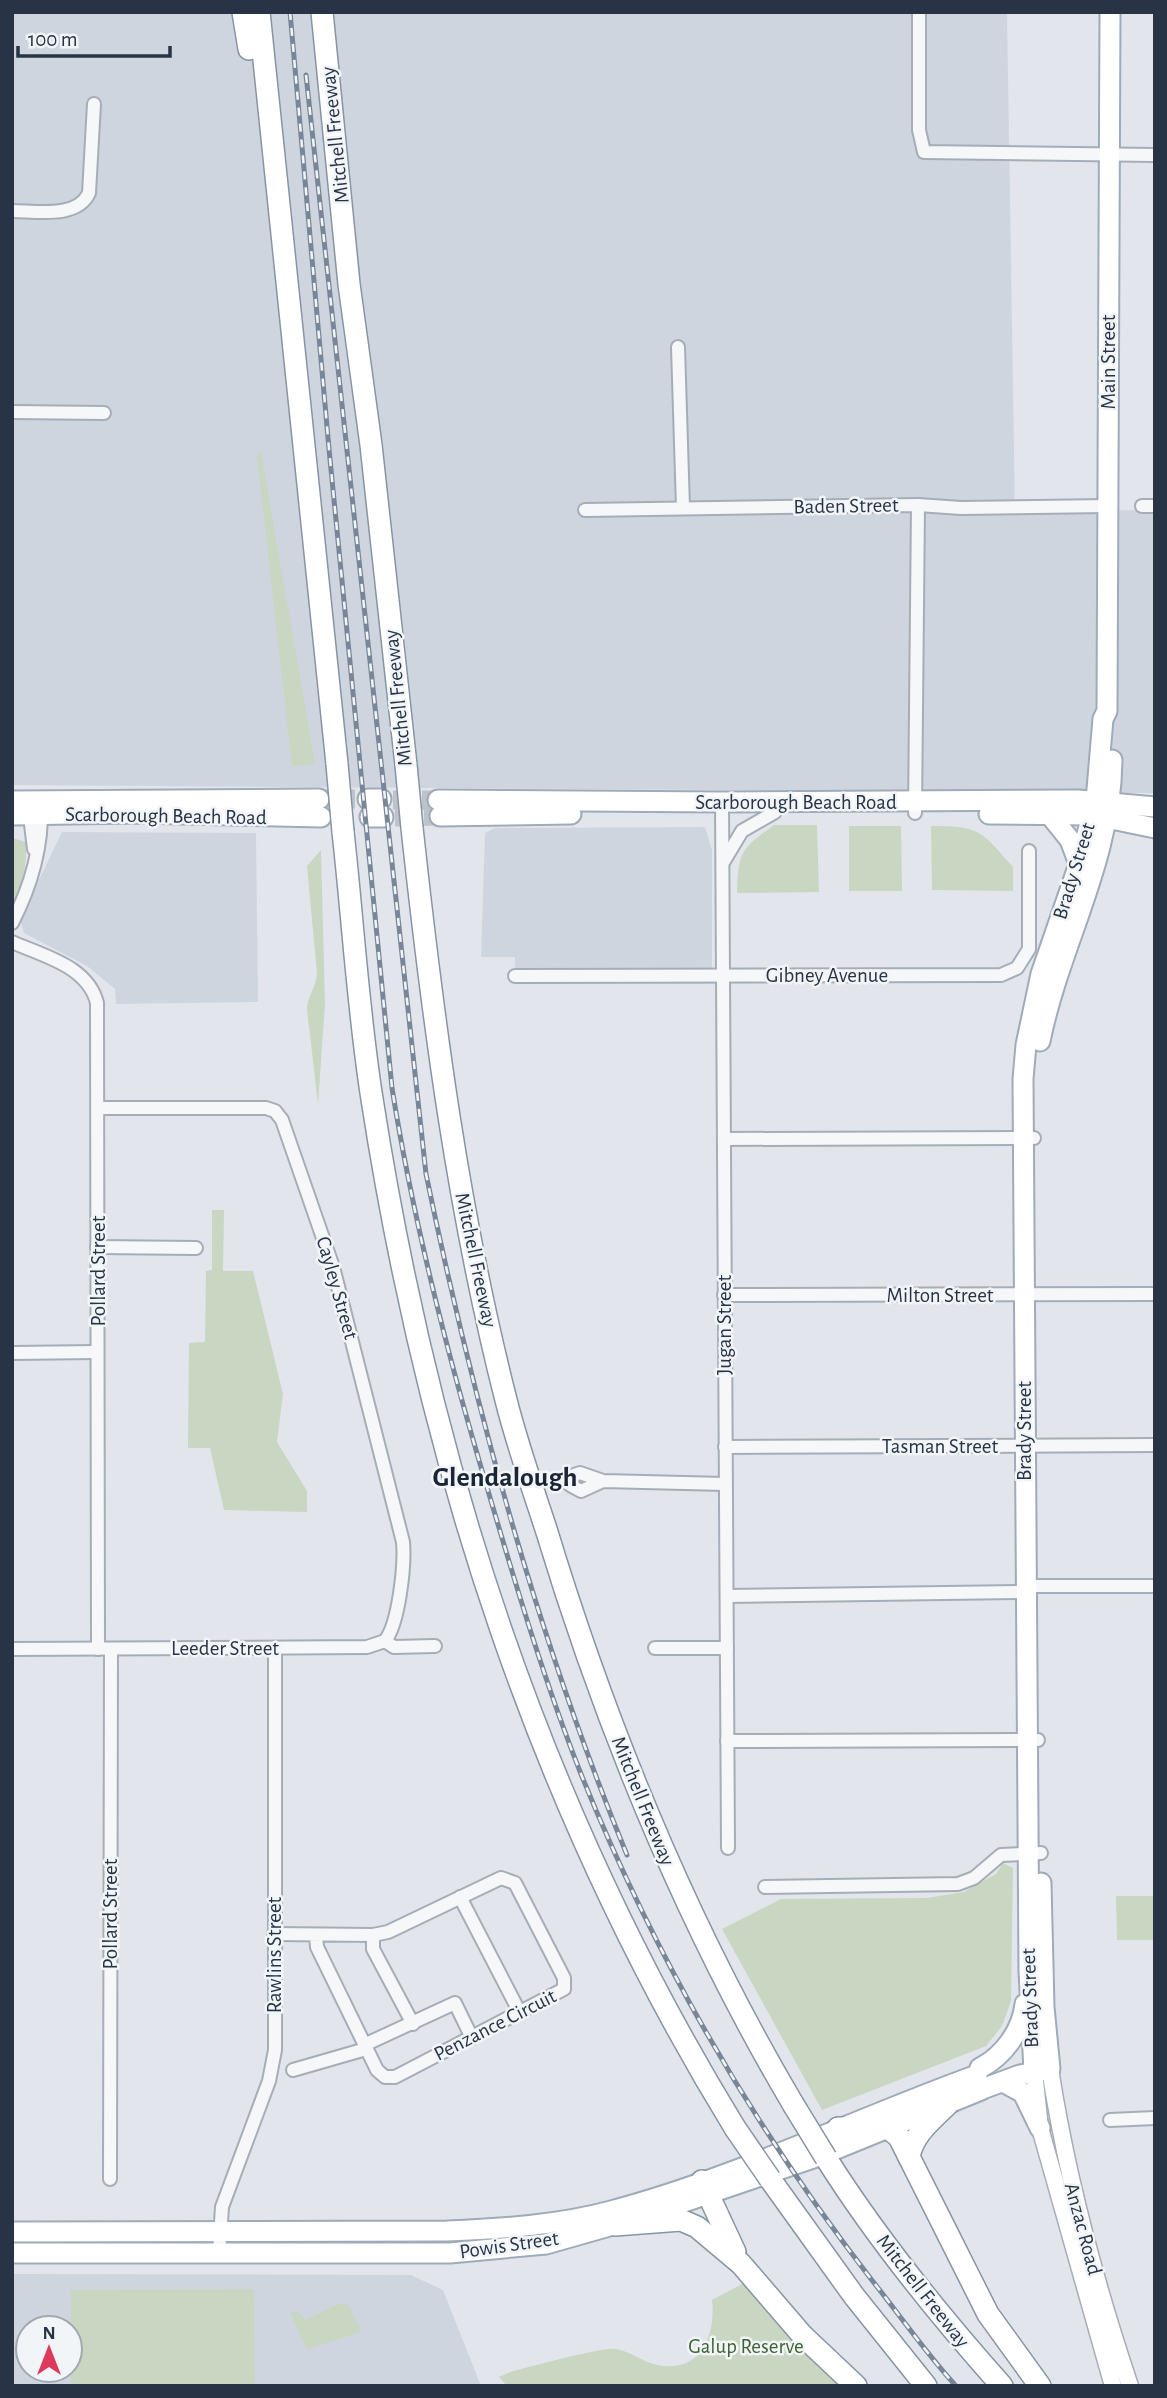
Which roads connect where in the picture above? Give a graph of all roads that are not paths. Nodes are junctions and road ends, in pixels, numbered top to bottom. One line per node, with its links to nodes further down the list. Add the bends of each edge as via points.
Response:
1 (243, 12): 10 (highway)
2 (258, 12): 10 (highway)
3 (322, 12): 96 (highway, Mitchell Freeway, bridge, via 349,284 448,1116 506,1402 575,1625 665,1857 726,1987 840,2180 955,2333)
4 (919, 12): 7 (street, via 919,130 924,152)
5 (1110, 12): 7 (main road, Main Street)
6 (94, 104): 9 (street, via 86,200 67,210)
7 (1110, 155): 8 (street); 15 (main road, Main Street)
8 (1155, 155)
9 (12, 211)
10 (279, 213): 95 (highway, bridge, via 363,1020 380,1142 404,1270 470,1537 514,1672 565,1800 649,1978 735,2128 785,2202)
11 (678, 347): 16 (street)
12 (12, 412): 13 (street)
13 (104, 413)
14 (918, 505): 15 (street, Baden Street); 16 (street, Baden Street); 21 (street)
15 (1107, 506): 18 (main road, Main Street)
16 (683, 508): 17 (street, Baden Street)
17 (585, 510)
18 (1107, 712): 19 (main road, Main Street, via 1112,718); 26 (main road, Main Street, via 1102,719)
19 (1112, 781): 22 (main road); 26 (main road, Main Street)
20 (722, 807): 21 (main road, Scarborough Beach Road); 25 (main road, Scarborough Beach Road); 27 (main road, Scarborough Beach Road); 32 (street, Jugan Street)
21 (915, 807): 26 (main road, Scarborough Beach Road); 27 (main road, Scarborough Beach Road); 28 (main road, Scarborough Beach Road)
22 (1147, 807): 26 (main road, Scarborough Beach Road)
23 (27, 808): 24 (main road, Scarborough Beach Road); 33 (street, via 35,852 33,872)
24 (320, 808)
25 (439, 808)
26 (1102, 809): 28 (main road, Scarborough Beach Road); 29 (main road, Scarborough Beach Road); 31 (main road, Brady Street); 38 (main road, Brady Street, via 1098,862 1044,1019)
27 (775, 811): 32 (street, via 742,831)
28 (1050, 815): 31 (main road, via 1070,840)
29 (1155, 828)
30 (1029, 851): 35 (street, Gibney Avenue, via 1029,949 1017,968 1001,975)
31 (1079, 864): 38 (main road, Brady Street, via 1033,1008 1023,1079)
32 (722, 865): 35 (street, Jugan Street)
33 (12, 923)
34 (12, 942): 37 (street, Pollard Street, via 76,971 91,987 98,1013)
35 (725, 975): 36 (street, Gibney Avenue); 39 (street, Jugan Street)
36 (515, 976)
37 (99, 1108): 40 (street, Pollard Street); 55 (street, Cayley Street, via 266,1108 282,1120 333,1267 403,1542 392,1626)
38 (1028, 1138): 39 (street); 42 (main road, Brady Street)
39 (724, 1139): 44 (street, Jugan Street)
40 (97, 1247): 41 (street); 45 (street, Pollard Street)
41 (196, 1248)
42 (1029, 1294): 43 (street, Milton Street); 44 (street, Milton Street); 48 (main road, Brady Street)
43 (1155, 1294)
44 (724, 1296): 49 (street, Jugan Street)
45 (97, 1352): 46 (street); 61 (street, Pollard Street)
46 (12, 1353)
47 (1155, 1445): 48 (street, Tasman Street)
48 (1030, 1446): 49 (street, Tasman Street); 53 (main road, Brady Street)
49 (724, 1447): 51 (street, Jugan Street)
50 (603, 1481): 51 (street)
51 (725, 1484): 54 (street, Jugan Street)
52 (1155, 1586): 53 (street)
53 (1031, 1589): 54 (street); 62 (main road, Brady Street)
54 (727, 1596): 59 (street, Jugan Street)
55 (385, 1641): 56 (street, Leeder Street, via 394,1647); 57 (street, Leeder Street, via 367,1647)
56 (435, 1646)
57 (275, 1648): 61 (street, Leeder Street); 68 (street, Rawlins Street)
58 (655, 1648): 59 (street)
59 (727, 1648): 63 (street, Jugan Street)
60 (12, 1649): 61 (street, Leeder Street)
61 (104, 1649): 86 (street, Pollard Street)
62 (1032, 1740): 63 (street); 65 (main road, Brady Street)
63 (727, 1741): 64 (street, Jugan Street)
64 (727, 1848)
65 (1034, 1853): 66 (street, via 1002,1855 974,1878 958,1884); 71 (main road, Brady Street); 76 (main road, Brady Street)
66 (765, 1887)
67 (460, 1897): 70 (street, Penzance Circuit); 72 (street); 72 (street, Penzance Circuit, via 501,1878 515,1884 558,1966 564,1989)
68 (274, 1934): 69 (street, Penzance Circuit); 90 (street, Rawlins Street, via 273,2064 222,2207)
69 (316, 1935): 70 (street, Penzance Circuit); 75 (street, Penzance Circuit, via 317,1947)
70 (373, 1935): 73 (street, via 373,1949)
71 (1029, 1983): 76 (main road, Brady Street); 78 (main road, via 1015,2034)
72 (520, 2013): 74 (street, Penzance Circuit)
73 (413, 2024): 74 (street, via 455,2003); 75 (street)
74 (472, 2038): 75 (street, Penzance Circuit, via 395,2077 385,2077 377,2070)
75 (365, 2047): 77 (street)
76 (1041, 2064): 78 (main road, Powis Street); 84 (main road, Anzac Road); 99 (main road, Anzac Road, via 1104,2310)
77 (293, 2070)
78 (981, 2078): 79 (main road, Powis Street); 82 (main road, Powis Street); 84 (main road, via 1023,2093)
79 (948, 2104): 83 (main road, Powis Street); 85 (highway, via 921,2131)
80 (1155, 2118): 81 (street)
81 (1110, 2120)
82 (838, 2128): 83 (highway); 87 (main road, Powis Street)
83 (888, 2128): 85 (highway, via 899,2137); 87 (main road, Powis Street, via 819,2156)
84 (1040, 2128): 98 (main road, Anzac Road)
85 (909, 2157): 97 (highway, via 988,2314)
86 (110, 2179)
87 (705, 2188): 88 (main road, Powis Street); 90 (main road, Powis Street, via 609,2212 490,2229); 93 (highway)
88 (615, 2225): 91 (main road, Powis Street, via 546,2244 457,2252); 93 (highway, via 681,2220 697,2227)
89 (12, 2231): 90 (main road, Powis Street)
90 (219, 2231): 91 (street, Rawlins Street)
91 (219, 2253): 92 (main road, Powis Street)
92 (14, 2254)
93 (741, 2264): 94 (highway, via 803,2336)
94 (856, 2386)
95 (926, 2386)
96 (1002, 2386)
97 (1040, 2386)
98 (1113, 2386)
99 (1130, 2386)

